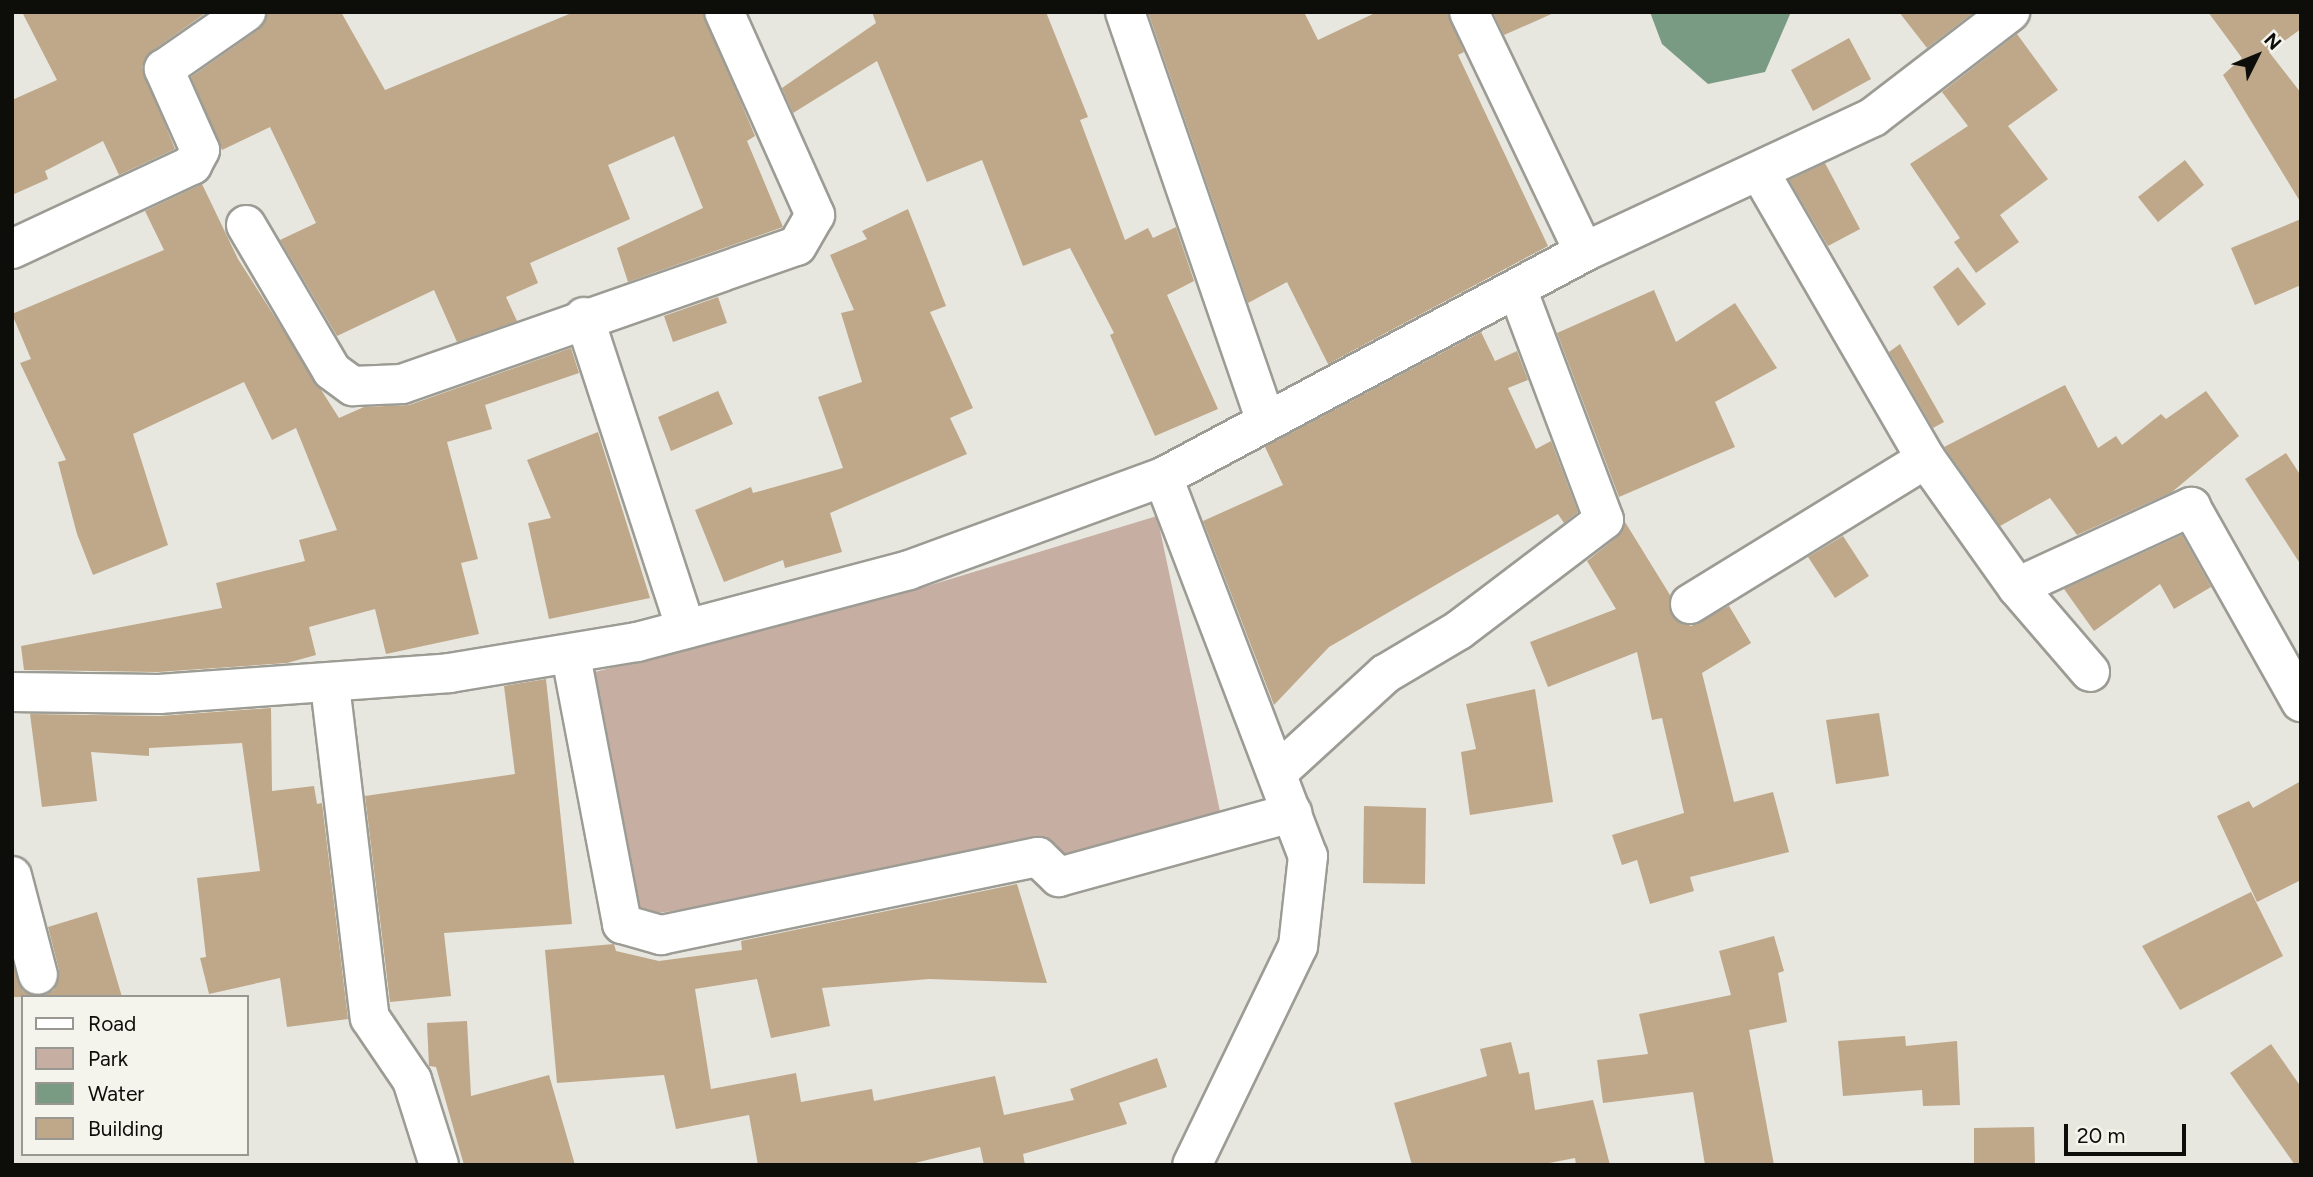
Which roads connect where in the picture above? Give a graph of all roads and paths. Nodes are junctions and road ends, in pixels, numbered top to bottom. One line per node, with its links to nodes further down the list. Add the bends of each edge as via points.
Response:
1 (246, 12): 8 (street, via 164,69 200,149 192,165)
2 (724, 12): 11 (street, via 815,215 797,246)
3 (1125, 12): 12 (street)
4 (1469, 12): 9 (street)
5 (2010, 12): 6 (street, via 1873,117)
6 (1760, 173): 9 (street); 13 (street)
7 (246, 225): 11 (street, via 332,371 352,386 402,384)
8 (12, 248)
9 (1584, 252): 10 (street)
10 (1518, 290): 12 (street); 23 (street, via 1604,520 1459,630 1385,674)
11 (584, 317): 17 (street)
12 (1265, 419): 14 (street)
13 (1926, 459): 15 (street); 16 (street)
14 (1163, 477): 17 (street, via 909,570); 23 (street)
15 (2017, 587): 19 (street); 22 (street, via 2191,508)
16 (1690, 604)
17 (686, 629): 18 (street)
18 (571, 656): 20 (street); 24 (street, via 622,925 662,935 1038,858 1059,877)
19 (2090, 672)
20 (330, 685): 21 (street, via 159,694); 27 (street, via 370,1018 412,1080)
21 (12, 692)
22 (2301, 702)
23 (1276, 773): 24 (street)
24 (1292, 813): 28 (street, via 1308,856 1298,946)
25 (12, 876): 26 (street)
26 (38, 975)
27 (439, 1165)
28 (1192, 1165)

